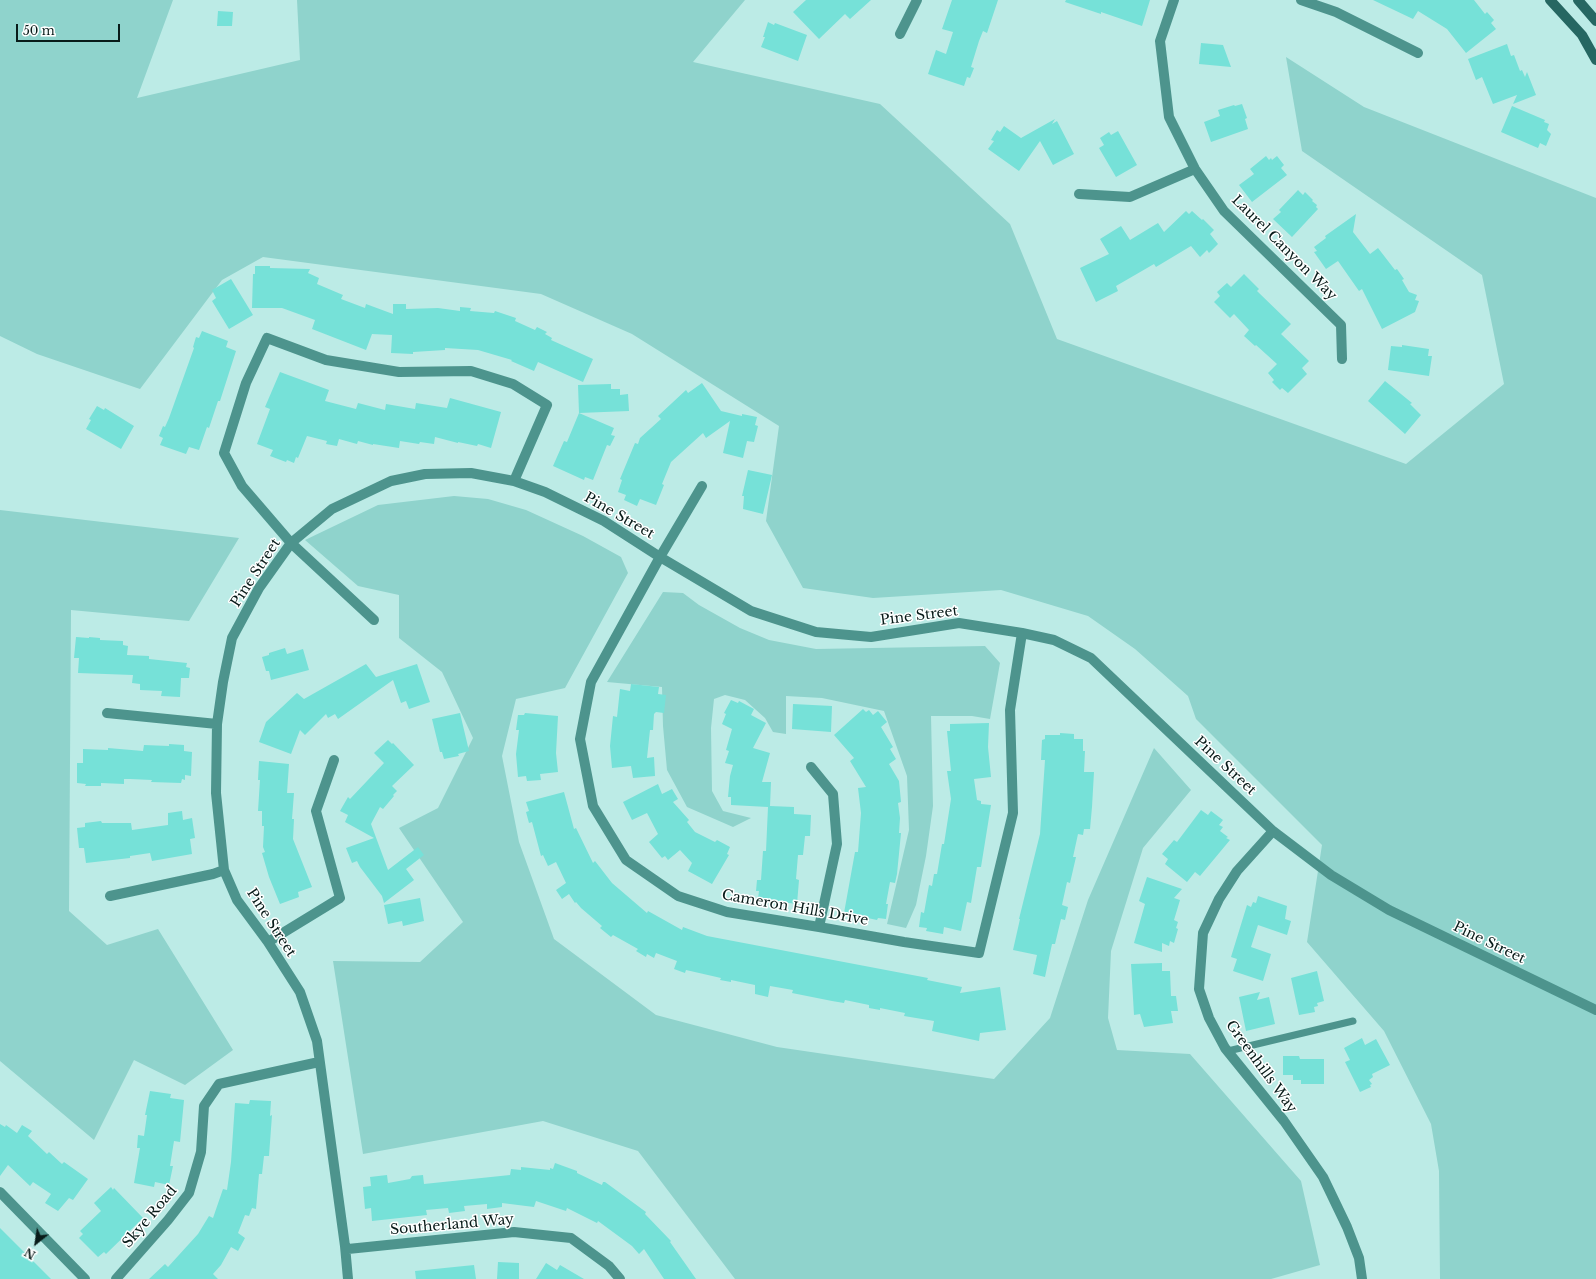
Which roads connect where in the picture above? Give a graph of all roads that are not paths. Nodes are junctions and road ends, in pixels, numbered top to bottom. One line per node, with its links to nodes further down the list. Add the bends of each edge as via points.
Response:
1 (916, 0): 7 (street)
2 (1174, 0): 10 (street, Laurel Canyon Way, via 1160,41 1169,117)
3 (1301, 0): 8 (street, via 1336,12)
4 (1550, 0): 9 (main road, via 1582,35)
5 (1578, 0): 6 (main road)
6 (1596, 21)
7 (900, 34)
8 (1418, 53)
9 (1596, 60)
10 (1195, 169): 11 (street, via 1130,197); 12 (street, Laurel Canyon Way, via 1224,211 1341,325)
11 (1079, 194)
12 (1342, 359)
13 (514, 482): 15 (street, Pine Street, via 471,473 425,474 391,482 332,509); 15 (street, via 547,405 513,384 471,371 399,372 326,360 268,338 246,384 224,453 242,486); 16 (street, Pine Street, via 545,492 604,521)
14 (702, 486): 16 (street, Cameron Hills Drive)
15 (291, 543): 17 (street); 20 (street, Pine Street, via 259,588 232,638 222,682)
16 (660, 557): 18 (street, Pine Street, via 751,611 816,632 871,637 959,623); 26 (street, Cameron Hills Drive, via 591,682 580,739 593,806 626,860 678,896 727,912)
17 (374, 620)
18 (1022, 633): 23 (street, Pine Street, via 1054,640 1091,658); 26 (street, Cameron Hills Drive, via 1010,710 1013,813 979,953)
19 (107, 712): 20 (street)
20 (217, 724): 24 (street, Pine Street, via 216,793)
21 (334, 760): 27 (street, via 316,811 340,898)
22 (811, 767): 26 (street, via 833,794 837,844)
23 (1273, 831): 28 (street, Pine Street, via 1331,875 1389,910); 30 (street, Greenhills Way, via 1236,871 1202,933 1199,989 1209,1018)
24 (224, 870): 25 (street); 27 (street, Pine Street, via 237,900)
25 (110, 896)
26 (819, 927)
27 (268, 942): 31 (street, Pine Street, via 300,992 317,1041)
28 (1596, 1010)
29 (1353, 1021): 30 (lane)
30 (1228, 1051): 38 (street, Greenhills Way, via 1284,1121 1323,1177 1359,1258)
31 (319, 1062): 33 (street, Pine Street); 35 (street, Skye Road, via 219,1084 204,1106 201,1152 189,1192)
32 (0, 1192): 34 (street)
33 (345, 1246): 36 (street, Pine Street); 37 (street, Southerland Way, via 348,1249 514,1232 571,1238 609,1266)
34 (85, 1279)
35 (116, 1279)
36 (348, 1279)
37 (620, 1279)
38 (1362, 1279)

